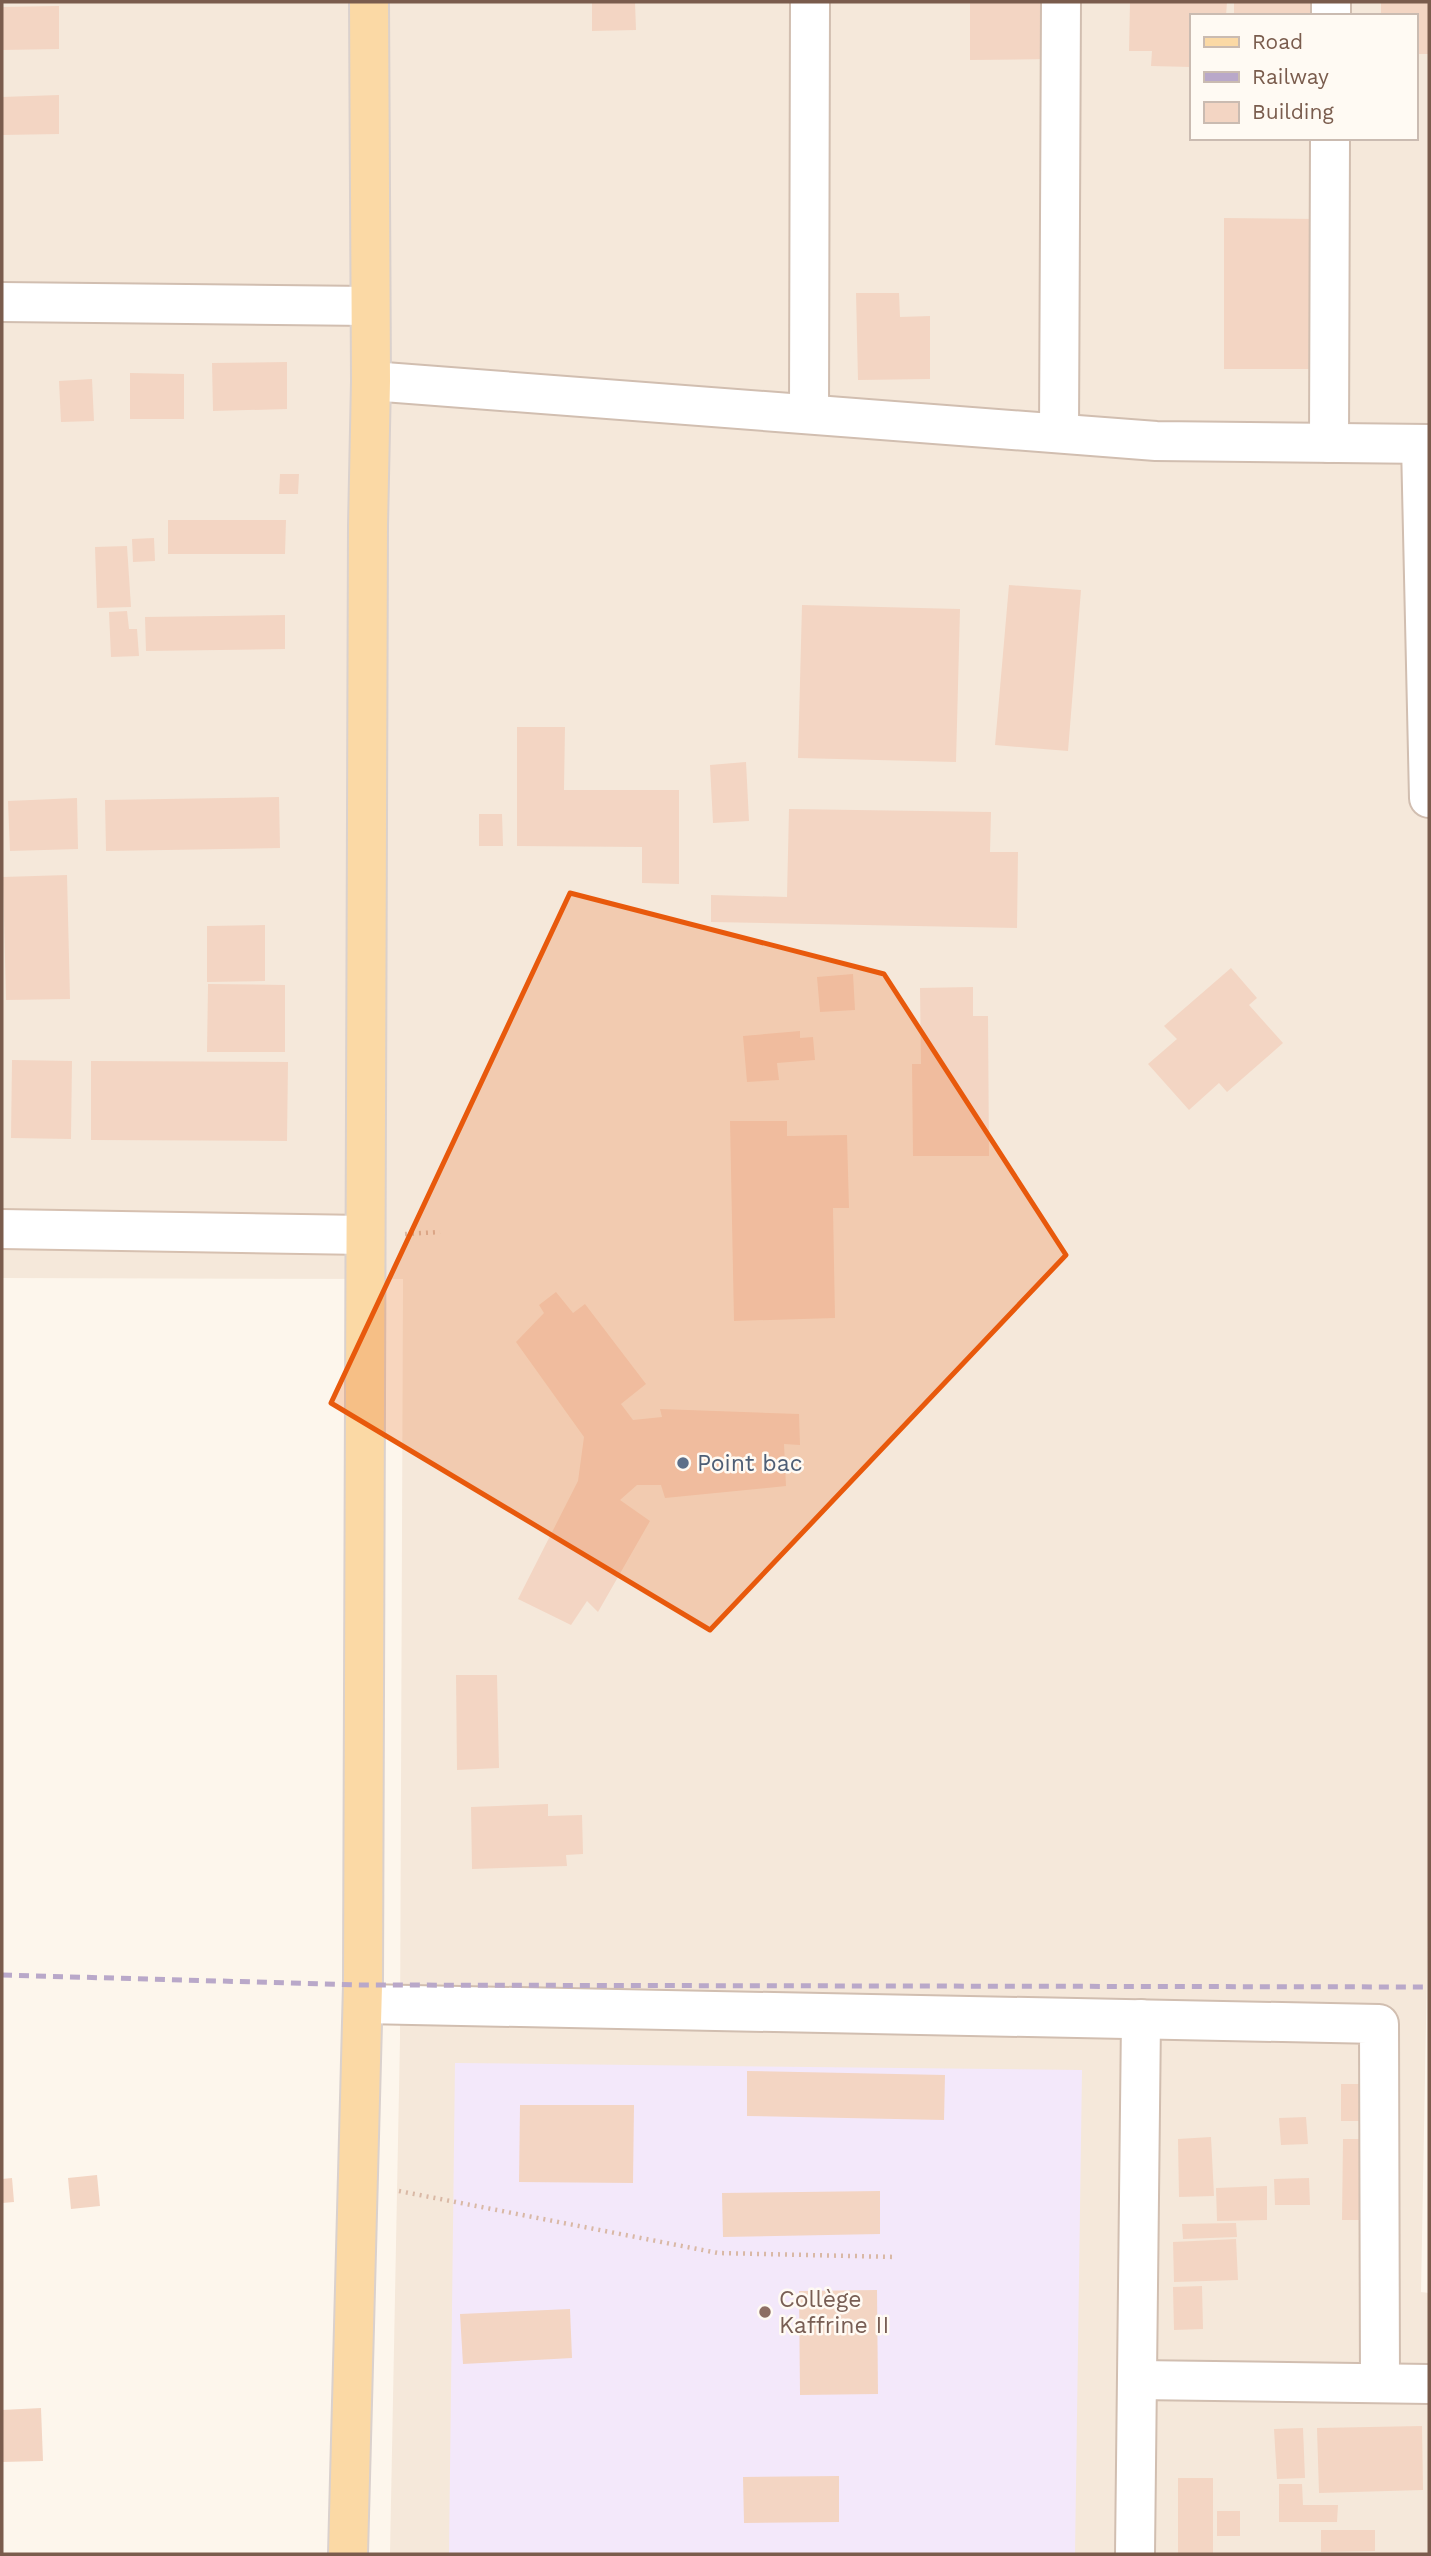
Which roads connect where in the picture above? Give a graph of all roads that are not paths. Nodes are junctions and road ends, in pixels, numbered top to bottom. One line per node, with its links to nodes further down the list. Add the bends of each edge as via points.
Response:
1 (369, 2): 6 (main road)
2 (810, 2): 8 (street)
3 (1062, 2): 9 (street)
4 (1331, 140): 10 (street)
5 (2, 302): 6 (street)
6 (369, 306): 7 (main road)
7 (371, 381): 8 (street); 14 (main road)
8 (809, 414): 9 (street)
9 (1059, 433): 10 (street, via 1156,441)
10 (1329, 443): 11 (street)
11 (1425, 444): 12 (street)
12 (1429, 798)
13 (2, 1229): 14 (street)
14 (365, 1236): 15 (main road)
15 (363, 2004): 16 (street); 20 (main road)
16 (1141, 2020): 17 (street); 18 (street, via 1379,2024)
17 (1137, 2380): 18 (street); 21 (street)
18 (1380, 2383): 19 (street)
19 (1429, 2384)
20 (348, 2554)
21 (1135, 2554)

